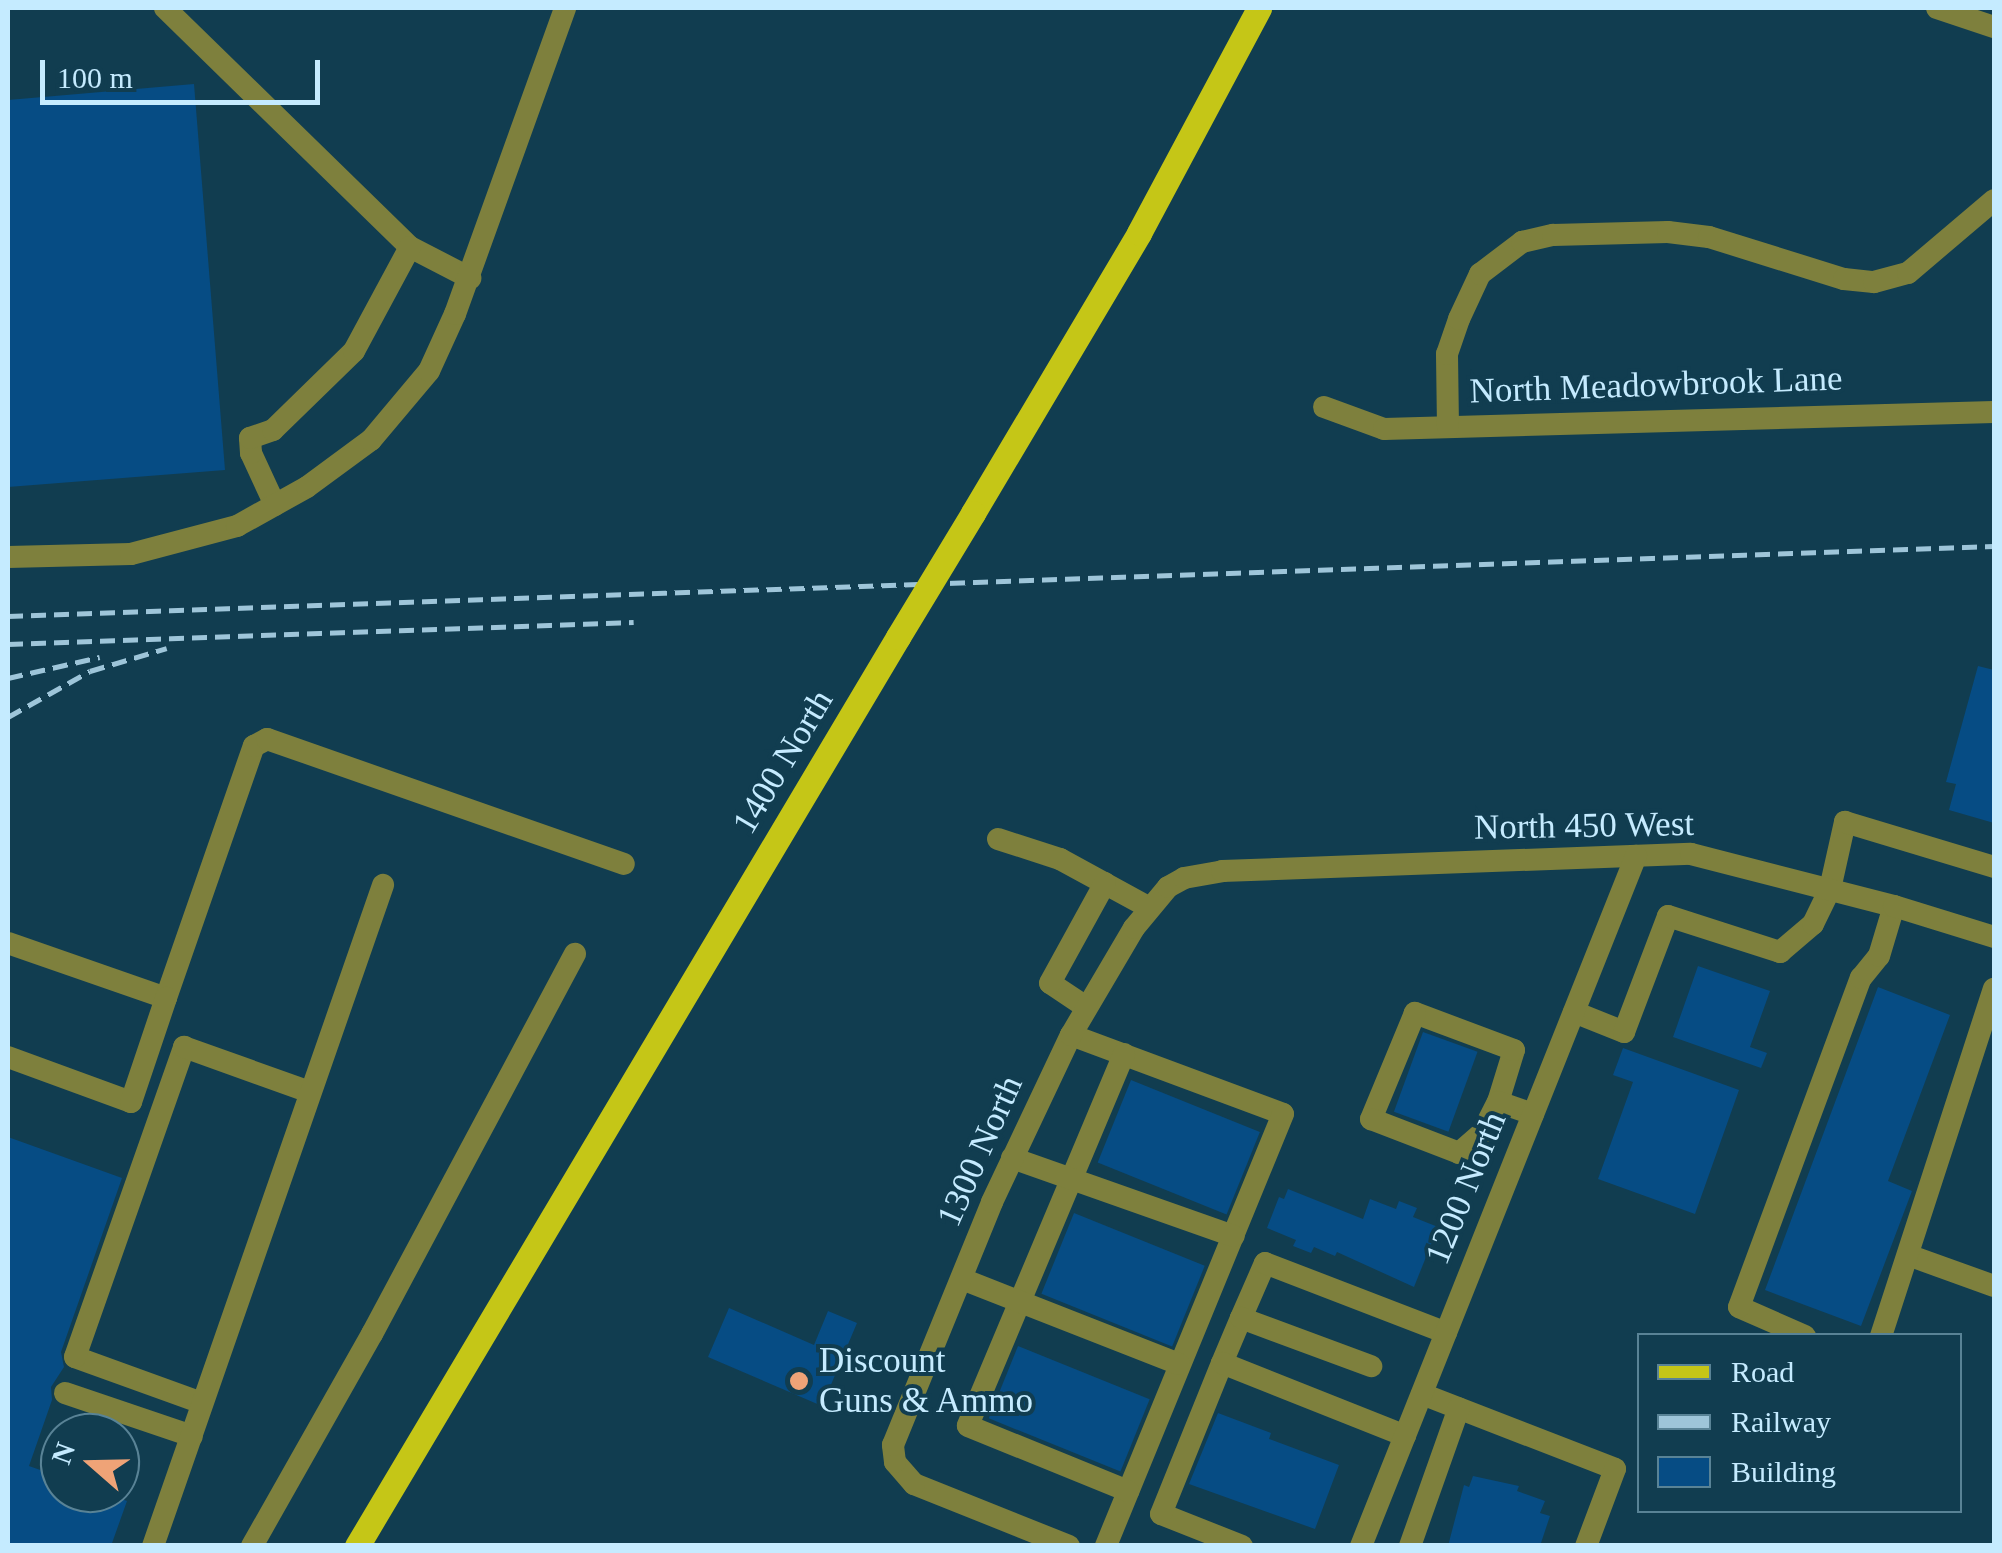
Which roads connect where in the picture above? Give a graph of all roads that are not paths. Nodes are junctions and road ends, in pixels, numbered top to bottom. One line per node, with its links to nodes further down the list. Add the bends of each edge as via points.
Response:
1 (165, 8): 7 (street)
2 (566, 8): 8 (street)
3 (1259, 8): 61 (main road, 1400 North, bridge, via 1139,233)
4 (1937, 8): 5 (street)
5 (1994, 27)
6 (1994, 200): 11 (street, via 1894,279 1844,279 1709,237 1668,232 1522,242 1480,274 1448,354)
7 (410, 247): 8 (street); 12 (street, via 354,351 273,430 250,438)
8 (470, 278): 12 (street, via 429,371 371,440)
9 (1324, 407): 11 (street, North Meadowbrook Lane, via 1384,429)
10 (1994, 412): 11 (street, North Meadowbrook Lane)
11 (1448, 427)
12 (274, 505): 13 (street, via 237,526 130,554)
13 (8, 557)
14 (998, 839): 18 (street)
15 (1636, 856): 20 (street, North 450 West, via 1222,871); 21 (street, North 450 West, via 1691,854); 30 (street, 1200 North)
16 (624, 864): 28 (street, via 266,739 254,746)
17 (1994, 867): 21 (street, via 1845,822)
18 (1105, 882): 23 (street); 29 (street, via 1050,983)
19 (383, 885): 34 (street)
20 (1168, 887): 23 (street, 1300 North)
21 (1830, 889): 22 (street, North 450 West); 30 (street, via 1813,924 1780,952 1668,916 1624,1032)
22 (1894, 906): 24 (street, North 450 West); 45 (street, via 1739,1308)
23 (1148, 908): 29 (street, 1300 North)
24 (1994, 937)
25 (8, 942): 28 (street)
26 (576, 954): 60 (street)
27 (1994, 989): 40 (street)
28 (166, 998): 33 (street, via 131,1102)
29 (1086, 1007): 31 (street, 1300 North)
30 (1574, 1012): 36 (street, 1200 North)
31 (1071, 1035): 32 (street); 37 (street, 1300 North)
32 (1124, 1054): 38 (street); 39 (street, via 1283,1114)
33 (8, 1057)
34 (310, 1092): 53 (street); 53 (street, via 184,1047 74,1357)
35 (1498, 1102): 35 (street, via 1482,1132 1459,1153 1372,1120 1415,1013 1514,1050); 36 (street)
36 (1533, 1114): 47 (street, 1200 North)
37 (1012, 1158): 38 (street); 41 (street, 1300 North)
38 (1073, 1176): 39 (street); 43 (street)
39 (1234, 1236): 49 (street)
40 (1908, 1255): 42 (street); 46 (street)
41 (962, 1279): 43 (street); 58 (street, 1300 North, via 893,1446 895,1462 914,1484)
42 (1994, 1286)
43 (1020, 1298): 49 (street); 57 (street, via 968,1426)
44 (1241, 1318): 47 (street, via 1264,1264); 48 (street); 50 (street)
45 (1799, 1333)
46 (1882, 1333)
47 (1446, 1334): 52 (street, 1200 North)
48 (1222, 1363): 56 (street); 63 (street, via 1160,1514)
49 (1178, 1364): 57 (street)
50 (1371, 1366)
51 (65, 1394): 55 (street)
52 (1422, 1394): 54 (street); 56 (street, 1200 North)
53 (202, 1403): 55 (street)
54 (1459, 1408): 65 (street); 66 (street, via 1614,1469)
55 (192, 1436): 59 (street)
56 (1406, 1436): 64 (street, 1200 North)
57 (1128, 1490): 62 (street)
58 (1053, 1543)
59 (153, 1546)
60 (252, 1546)
61 (357, 1546)
62 (1106, 1546)
63 (1242, 1546)
64 (1361, 1546)
65 (1410, 1546)
66 (1586, 1546)

